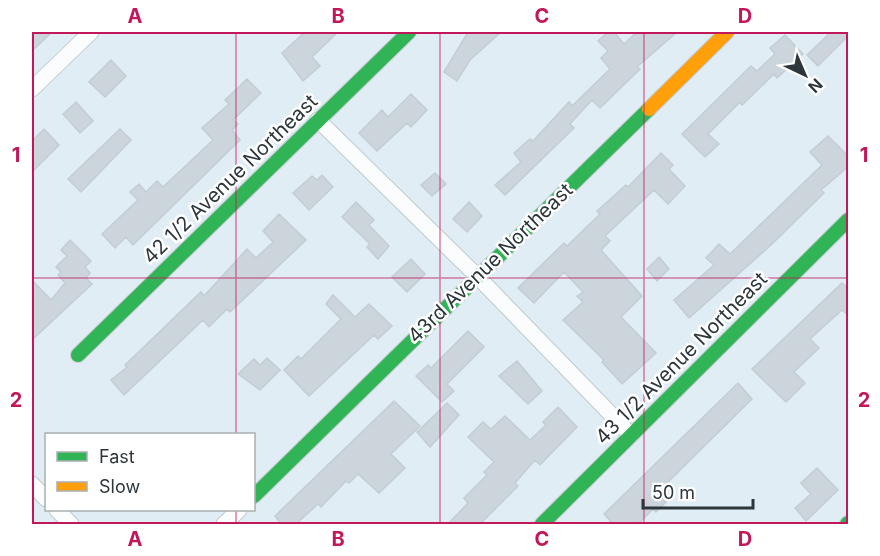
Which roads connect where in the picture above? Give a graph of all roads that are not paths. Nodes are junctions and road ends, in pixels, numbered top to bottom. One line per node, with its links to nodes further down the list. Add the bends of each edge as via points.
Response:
1 (91, 32): 4 (street)
2 (409, 32): 5 (street, 42 1/2 Avenue Northeast)
3 (727, 32): 7 (street, 43rd Avenue Northeast)
4 (32, 89)
5 (318, 120): 7 (street); 8 (street, 42 1/2 Avenue Northeast)
6 (849, 220): 9 (street, 43 1/2 Avenue Northeast)
7 (477, 276): 9 (street); 11 (street, 43rd Avenue Northeast)
8 (78, 355)
9 (631, 435): 17 (street, 43 1/2 Avenue Northeast)
10 (32, 484): 12 (street)
11 (255, 494)
12 (45, 498)
13 (58, 511): 15 (street)
14 (238, 511): 16 (street)
15 (71, 525)
16 (224, 525)
17 (542, 525)

